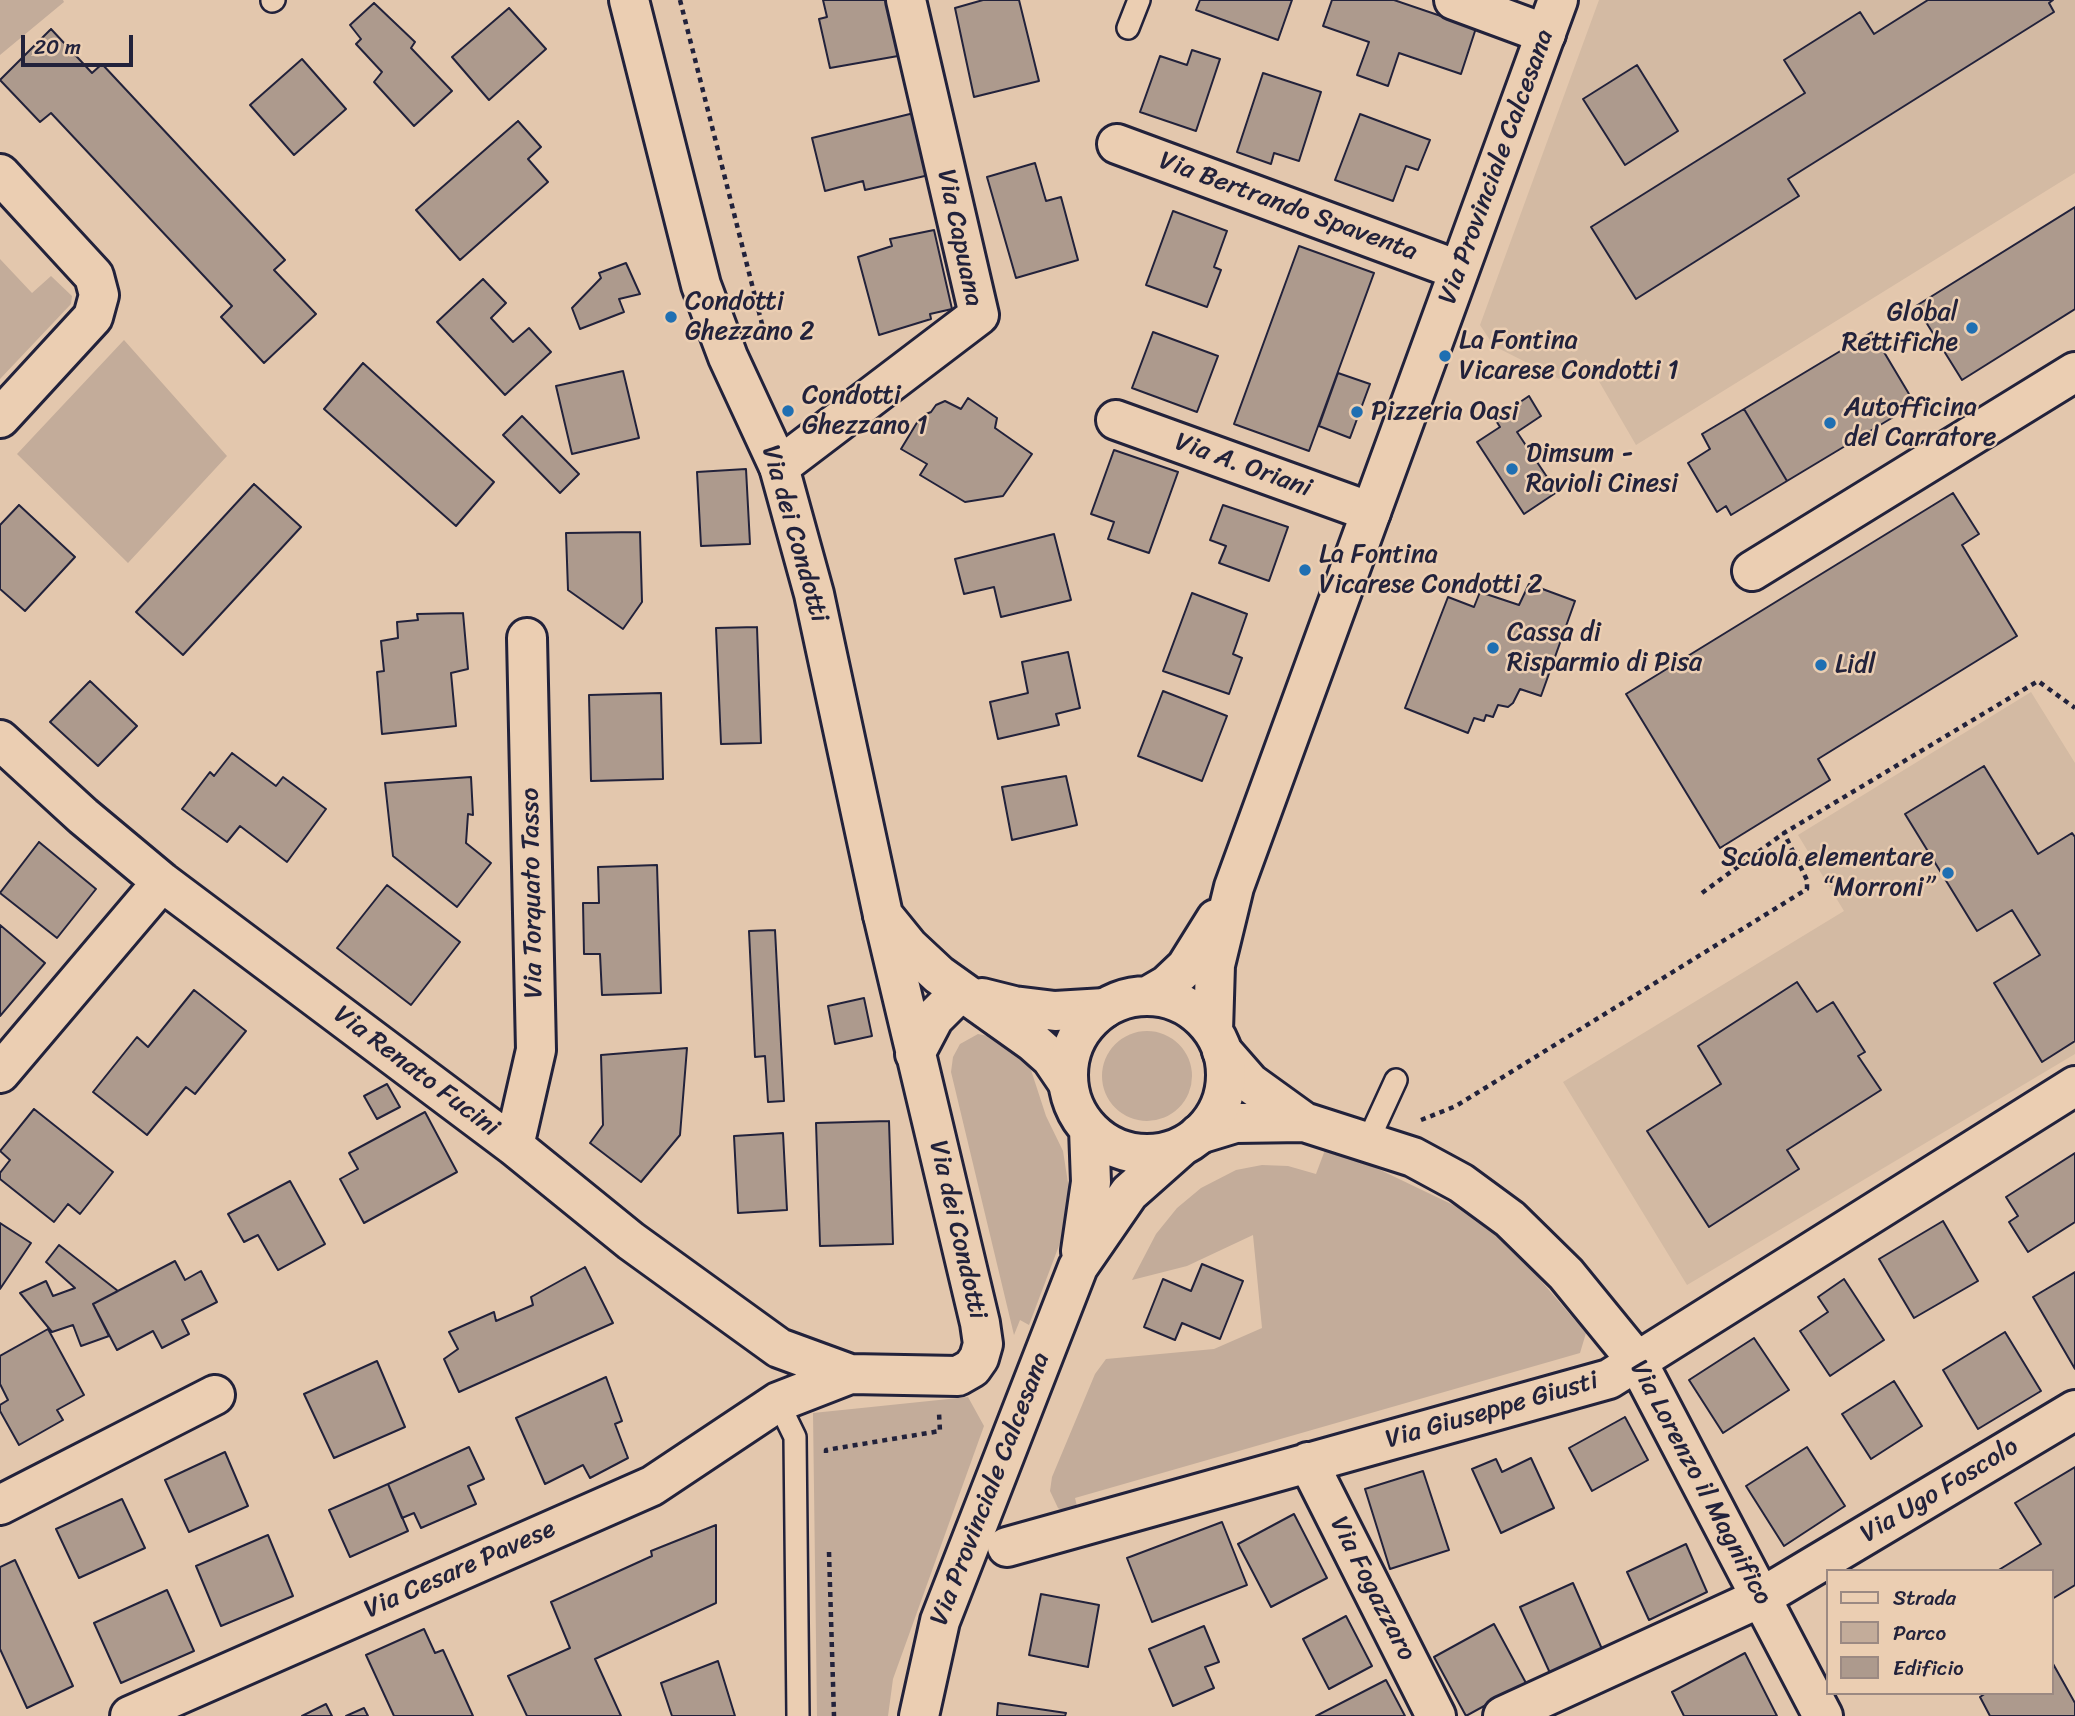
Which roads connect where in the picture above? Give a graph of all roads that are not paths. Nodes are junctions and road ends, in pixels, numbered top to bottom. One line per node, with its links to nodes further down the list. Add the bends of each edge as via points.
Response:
1 (629, 0): 13 (street, Via dei Condotti, via 701,285 727,357)
2 (906, 0): 13 (street, Via Capuana, via 979,316)
3 (1139, 0): 6 (lane)
4 (1454, 0): 5 (street)
5 (1552, 17): 9 (street, Via Provinciale Calcesana)
6 (1128, 28)
7 (1117, 144): 9 (street, Via Bertrando Spaventa)
8 (0, 174): 11 (street, via 94,276 99,296 93,317)
9 (1458, 270): 14 (street, Via Provinciale Calcesana)
10 (2075, 372): 15 (street)
11 (0, 418)
12 (1116, 420): 14 (street, Via A. Oriani)
13 (779, 467): 20 (street, Via dei Condotti, via 814,594)
14 (1371, 512): 19 (street, Via Provinciale Calcesana)
15 (1752, 571)
16 (527, 638): 34 (street, Via Torquato Tasso, via 536,1050)
17 (0, 740): 18 (street, Via Renato Fucini)
18 (162, 882): 26 (street); 34 (street, Via Renato Fucini)
19 (1234, 887): 22 (street, Via Provinciale Calcesana, via 1186,967); 24 (street, Via Provinciale Calcesana, via 1215,965)
20 (883, 915): 21 (street, Via dei Condotti, via 909,947); 25 (street, Via dei Condotti)
21 (960, 992): 23 (street, Via dei Condotti, via 1041,1009); 25 (street, via 934,1018); 28 (street, Via dei Condotti, via 1033,1042)
22 (1148, 996): 23 (street); 24 (street, via 1173,1000 1189,1009)
23 (1105, 1008): 28 (street, via 1076,1040 1067,1068)
24 (1217, 1041): 30 (street, Via Lorenzo il Magnifico, via 1250,1083); 32 (street, via 1225,1073 1223,1095 1214,1116)
25 (915, 1054): 38 (street, Via dei Condotti, via 983,1344 972,1368 958,1377)
26 (0, 1073)
27 (1396, 1080): 33 (lane)
28 (1068, 1083): 31 (street, via 1071,1100)
29 (2075, 1086): 37 (street, Via Giuseppe Giusti)
30 (1304, 1122): 32 (street, Via Lorenzo il Magnifico, via 1235,1123); 33 (street, Via Lorenzo il Magnifico)
31 (1089, 1129): 32 (street, via 1105,1142 1133,1153 1163,1153); 35 (street, Via Provinciale Calcesana, via 1091,1182)
32 (1191, 1140): 35 (street, Via Provinciale Calcesana, via 1129,1193)
33 (1368, 1140): 37 (street, Via Lorenzo il Magnifico, via 1449,1176 1510,1219 1566,1275)
34 (514, 1146): 36 (street, Via Renato Fucini, via 631,1241)
35 (1078, 1267): 48 (street, Via Provinciale Calcesana, via 940,1621)
36 (779, 1348): 38 (street, Via Renato Fucini); 40 (street)
37 (1637, 1361): 42 (street, Via Giuseppe Giusti, via 1609,1379); 45 (street, Via Lorenzo il Magnifico)
38 (850, 1374): 40 (street, Via Cesare Pavese)
39 (215, 1395): 43 (street)
40 (778, 1402): 46 (street, Via Cesare Pavese, via 652,1486); 47 (lane, via 794,1437)
41 (2075, 1410): 45 (street, Via Ugo Foscolo)
42 (1308, 1462): 44 (street, Via Giuseppe Giusti); 49 (street, Via Fogazzaro)
43 (0, 1505)
44 (1007, 1547)
45 (1762, 1597): 50 (street, Via Ugo Foscolo); 51 (street, Via Lorenzo il Magnifico)
46 (130, 1716)
47 (798, 1716)
48 (919, 1716)
49 (1436, 1716)
50 (1503, 1716)
51 (1823, 1716)

